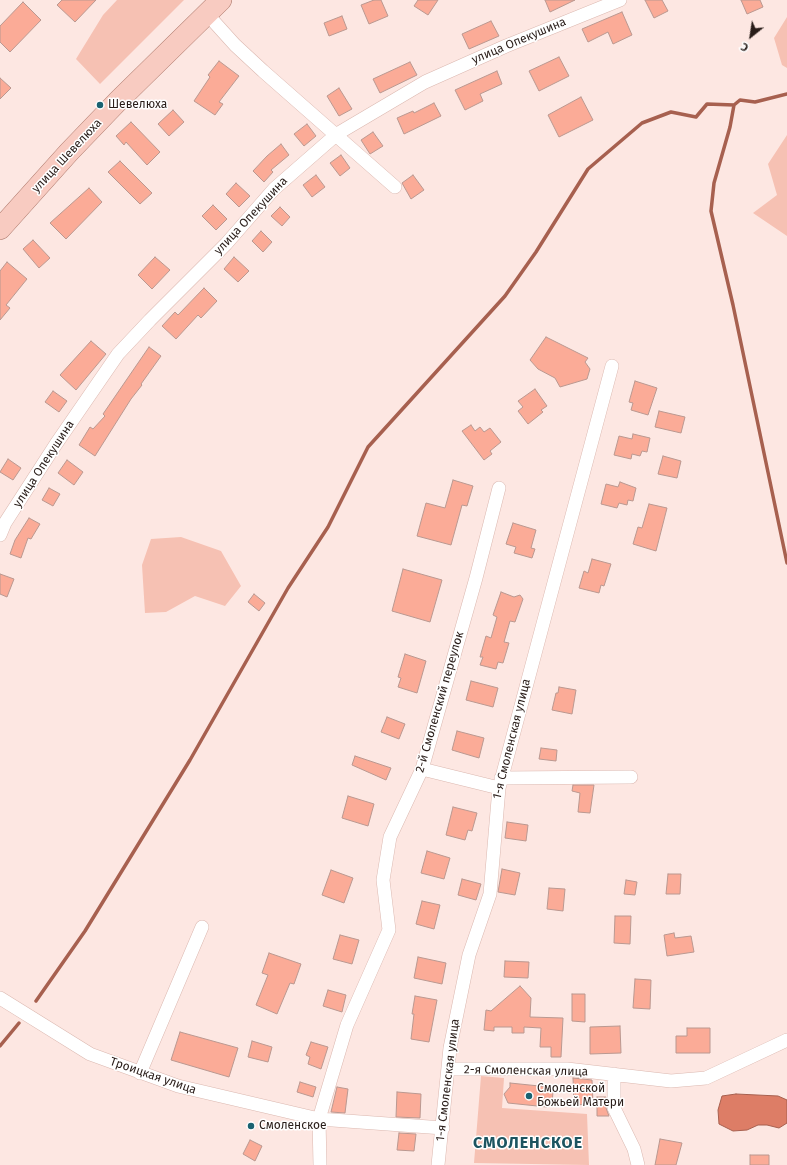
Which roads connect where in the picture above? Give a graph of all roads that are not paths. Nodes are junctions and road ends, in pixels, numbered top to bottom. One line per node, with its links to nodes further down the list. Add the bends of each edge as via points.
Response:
1 (620, 0): 3 (street, улица Опекушина, via 425,82)
2 (214, 7): 3 (street, via 235,45); 5 (main road, улица Шевелюха, via 118,101)
3 (337, 134): 4 (street); 8 (street, улица Опекушина, via 274,189 226,244 118,354 56,444 5,523)
4 (395, 187)
5 (0, 229)
6 (612, 366): 11 (street, 1-я Смоленская улица)
7 (499, 488): 9 (street, 2-й Смоленский переулок)
8 (0, 535)
9 (422, 769): 11 (street); 18 (street, 2-й Смоленский переулок, via 390,837 383,880 389,930 350,1017)
10 (631, 777): 11 (street)
11 (500, 783): 15 (street, 1-я Смоленская улица, via 490,894 467,962)
12 (202, 927): 16 (street)
13 (0, 998): 16 (street, Троицкая улица, via 90,1054)
14 (787, 1040): 17 (street, 2-я Смоленская улица, via 706,1078 671,1081)
15 (448, 1069): 17 (street, 2-я Смоленская улица, via 567,1070); 19 (street, 1-я Смоленская улица)
16 (140, 1073): 18 (street, Троицкая улица, via 178,1086)
17 (614, 1074): 22 (street, via 614,1108 634,1149)
18 (319, 1119): 19 (street); 20 (street, 2-й Смоленский переулок)
19 (443, 1128): 21 (street, 1-я Смоленская улица)
20 (320, 1165)
21 (438, 1165)
22 (638, 1165)

